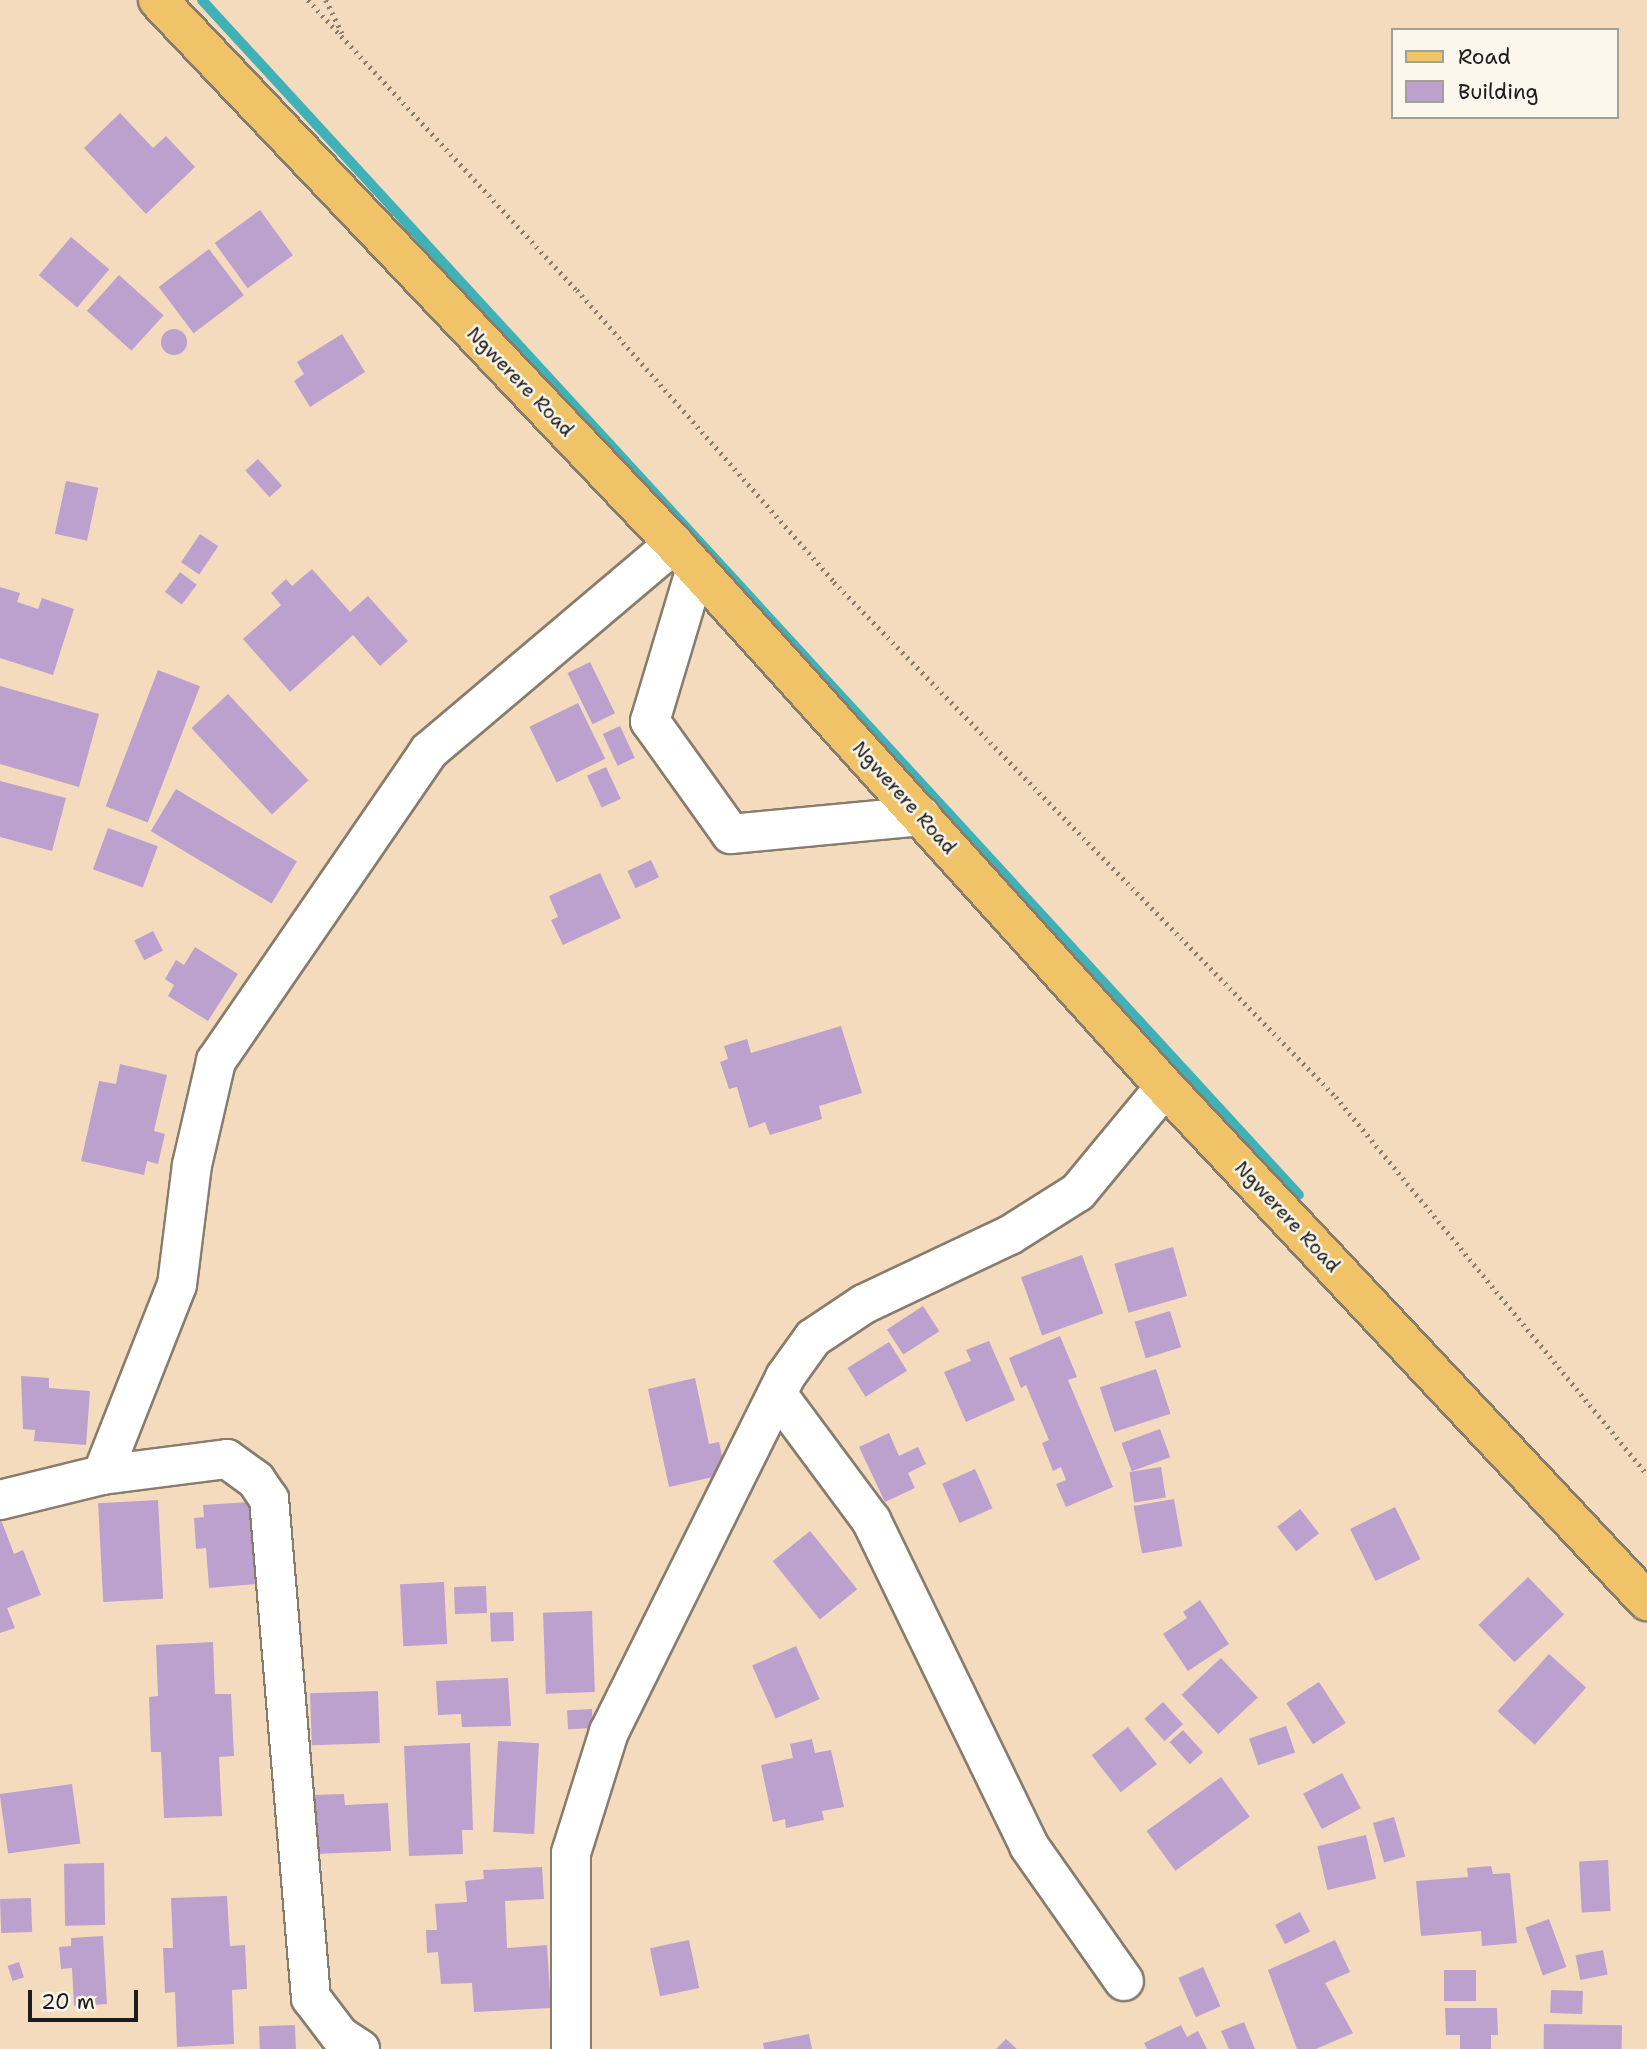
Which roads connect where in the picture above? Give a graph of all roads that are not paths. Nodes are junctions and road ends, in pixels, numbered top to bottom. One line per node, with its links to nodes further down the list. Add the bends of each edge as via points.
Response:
1 (158, 0): 2 (main road, Ngwerere Road)
2 (685, 556): 3 (main road, Ngwerere Road); 3 (street, via 650,721 731,834); 6 (street, via 429,751 216,1061 192,1165 177,1286)
3 (921, 816): 4 (main road, Ngwerere Road)
4 (1165, 1087): 5 (street, via 1078,1192 1010,1235 864,1304 813,1338); 8 (main road, Ngwerere Road)
5 (778, 1395): 9 (street, via 872,1520 1029,1846); 11 (street, via 605,1744 571,1853)
6 (102, 1475): 7 (street); 10 (street, via 227,1459 256,1480 269,1499 311,1998 340,2036)
7 (0, 1500)
8 (1647, 1601)
9 (1124, 1981)
10 (360, 2049)
11 (571, 2049)

